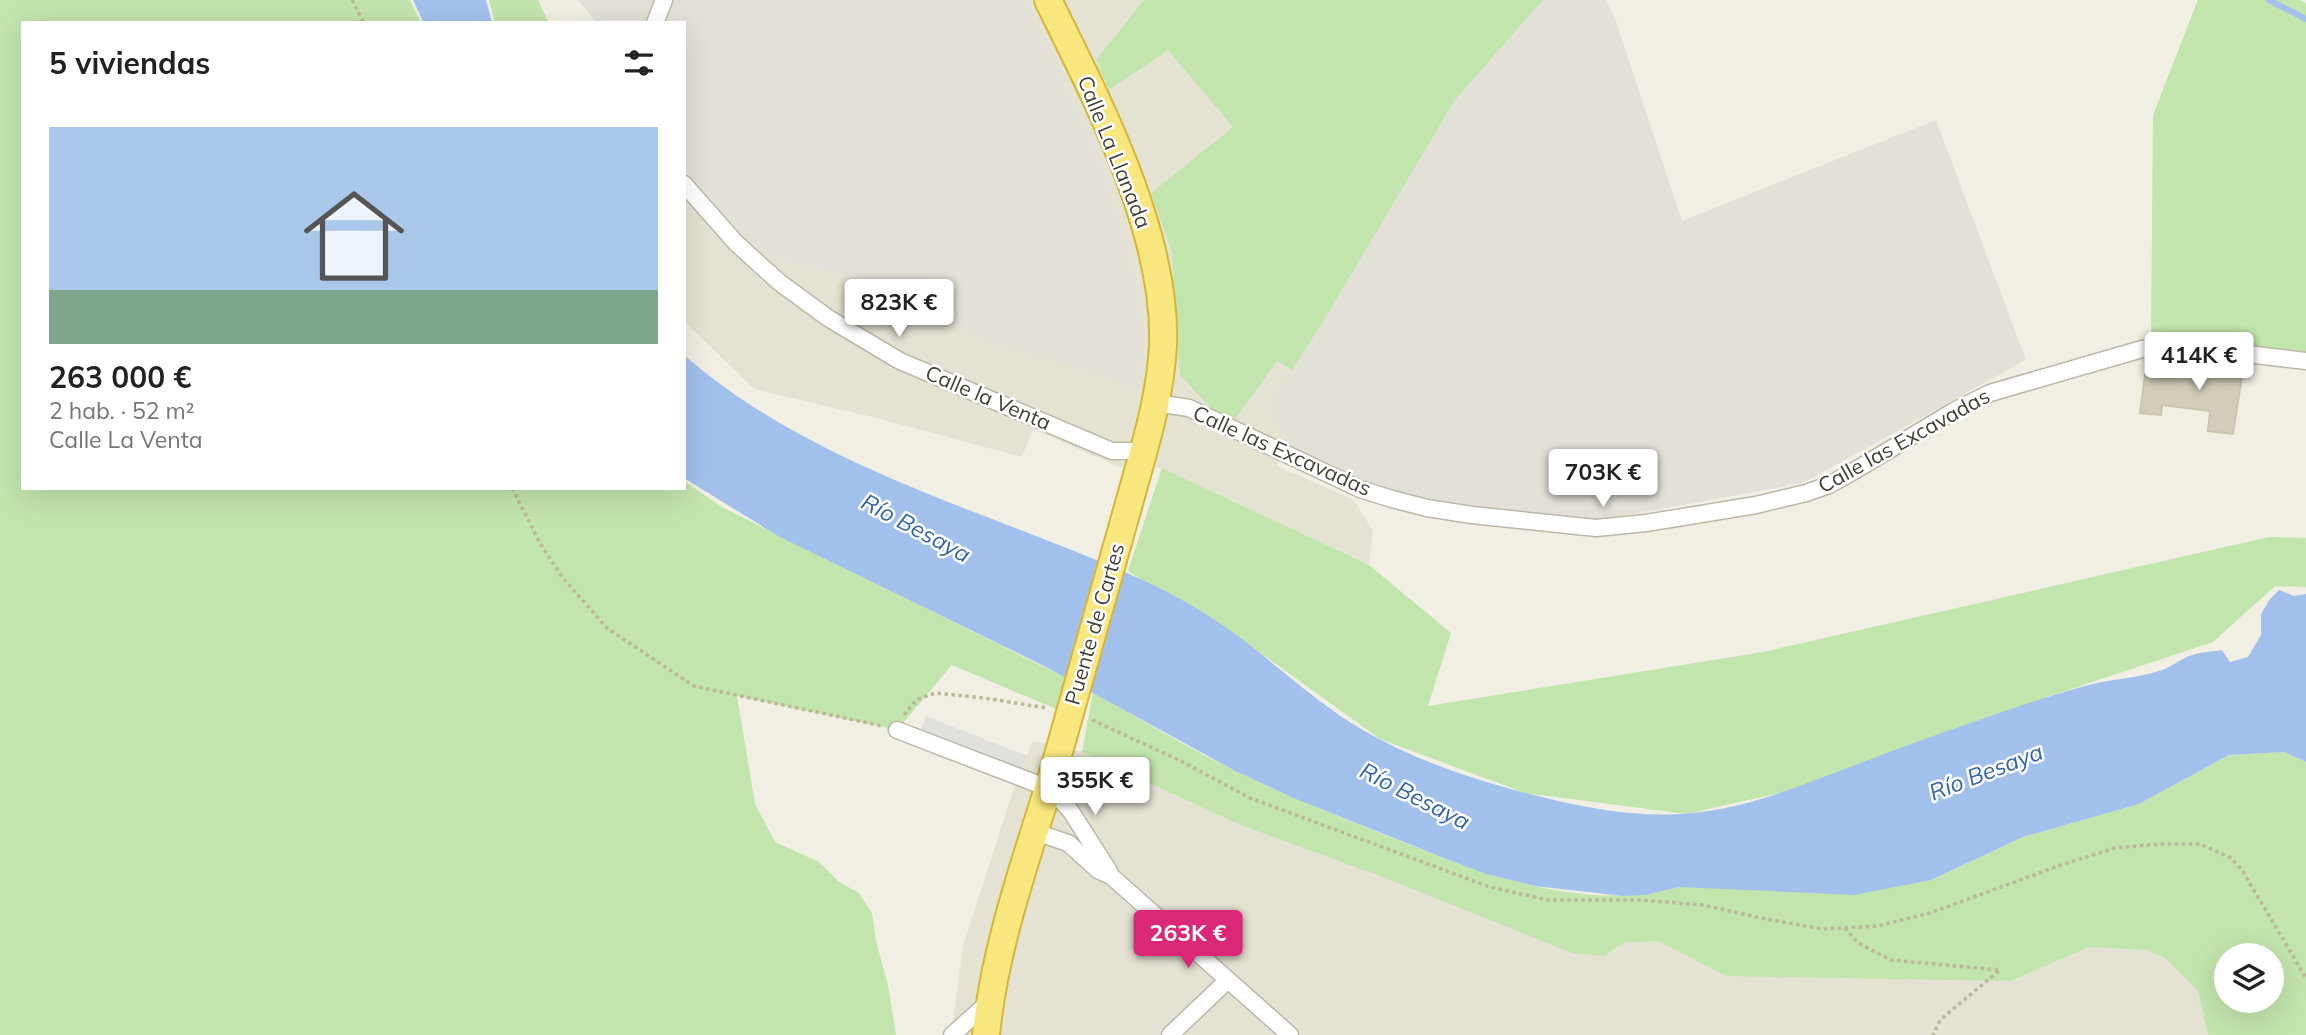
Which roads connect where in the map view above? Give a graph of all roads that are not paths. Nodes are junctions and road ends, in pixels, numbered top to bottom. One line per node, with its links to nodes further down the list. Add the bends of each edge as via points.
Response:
1 (664, 0): 3 (street)
2 (1048, 0): 6 (highway, Calle La Llanada, via 1114,143 1149,242 1163,321)
3 (656, 21)
4 (686, 186): 7 (street, Calle la Venta, via 736,243 828,318 900,361)
5 (2306, 361): 6 (street, Calle las Excavadas, via 2167,347 2142,349 1971,401 1829,485 1806,493 1596,528 1472,515 1392,499 1360,489 1199,412)
6 (1156, 404): 7 (highway, Calle La Llanada)
7 (1140, 463): 9 (highway, Puente de Cartes, bridge)
8 (897, 730): 9 (street)
9 (1049, 785): 10 (highway, Puente de Cartes); 11 (street)
10 (1035, 832): 11 (street, via 1068,843); 13 (highway, Puente de Cartes)
11 (1111, 876): 12 (street)
12 (1228, 980): 16 (street); 17 (street)
13 (989, 1002): 14 (street); 15 (highway, Puente de Cartes)
14 (952, 1035)
15 (986, 1035)
16 (1170, 1035)
17 (1290, 1035)

